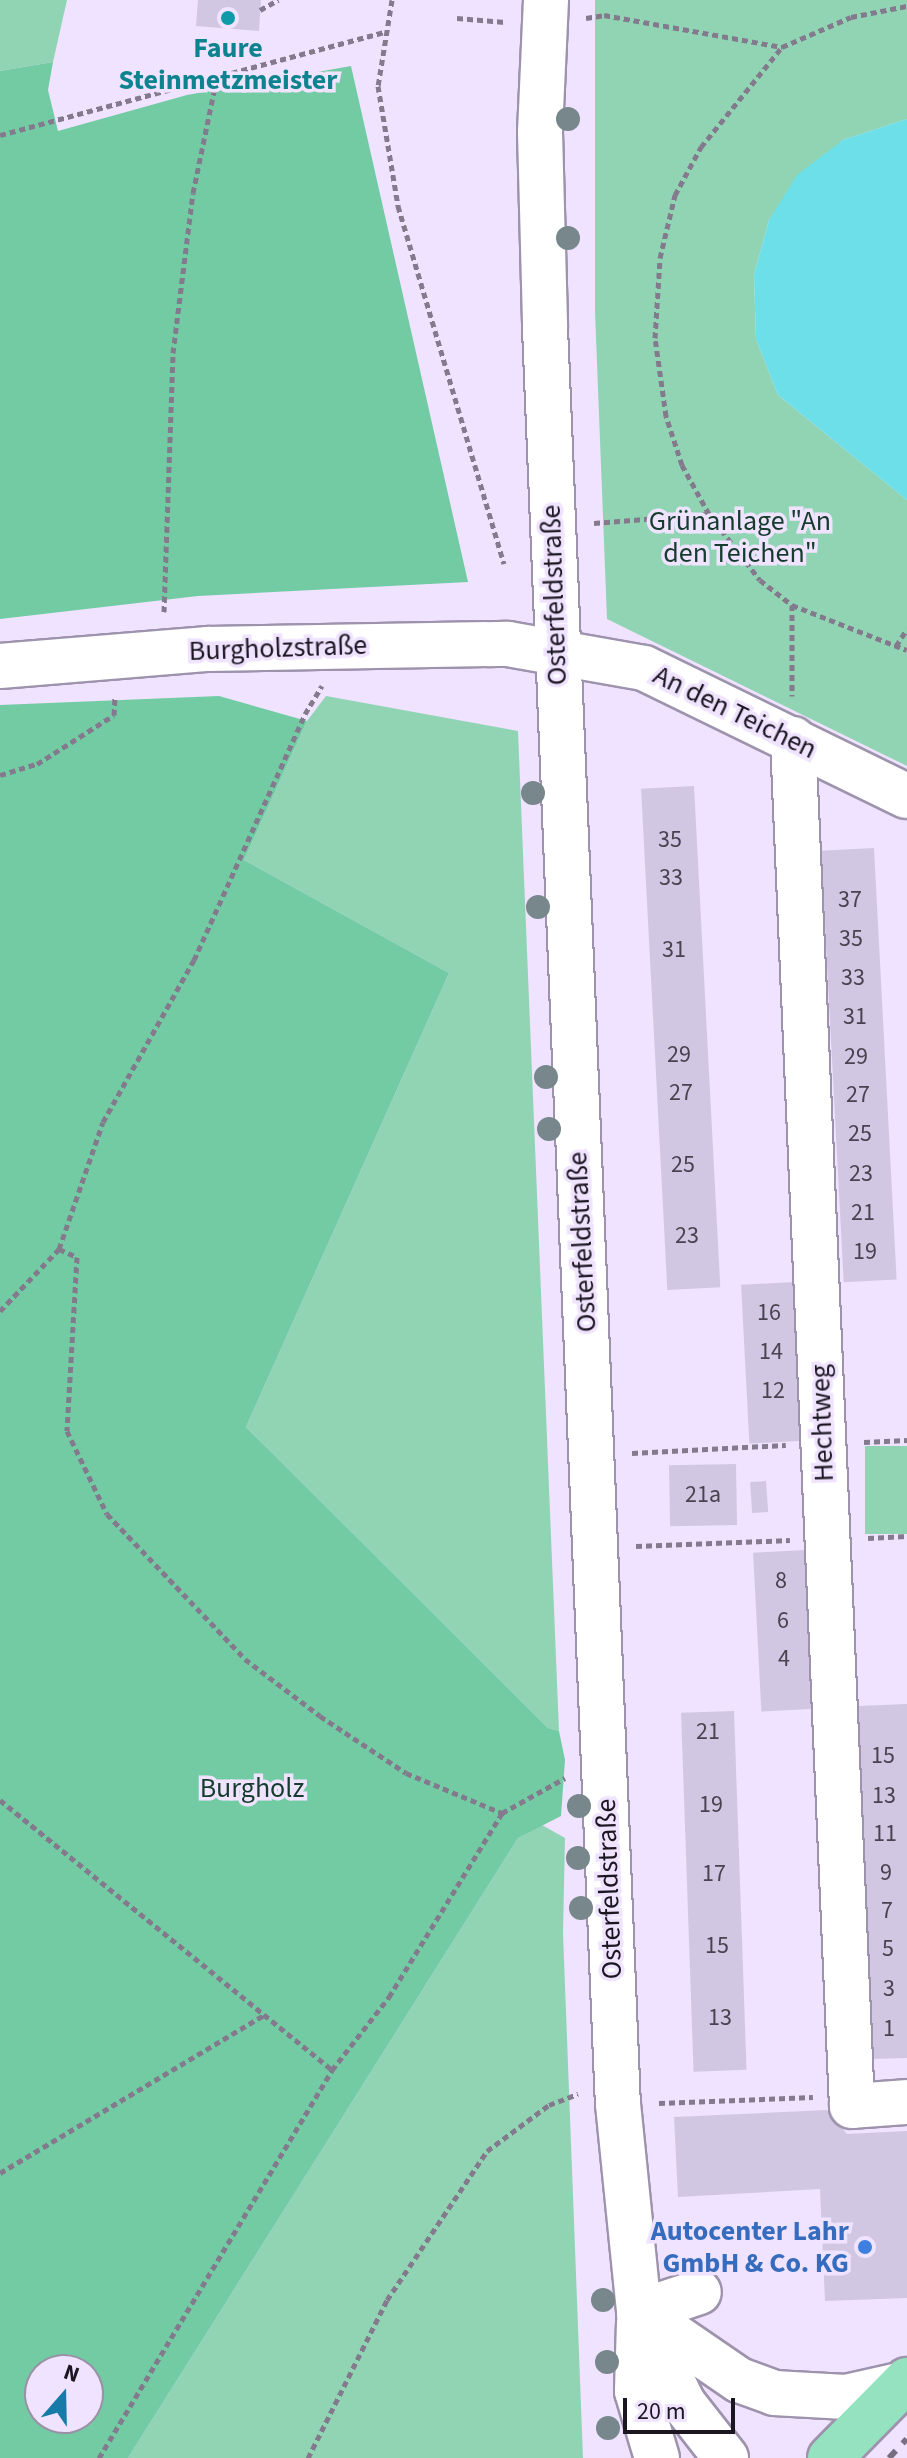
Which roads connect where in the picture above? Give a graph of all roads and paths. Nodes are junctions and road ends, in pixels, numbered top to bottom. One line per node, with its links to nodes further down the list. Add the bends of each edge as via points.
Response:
1 (278, 0): 3 (path)
2 (392, 0): 8 (path)
3 (268, 3): 5 (path)
4 (907, 6): 9 (path, via 851,17)
5 (260, 10)
6 (545, 12): 7 (path); 9 (path, via 604,15); 20 (street, Osterfeldstraße, via 540,132)
7 (457, 18)
8 (385, 32): 10 (path); 14 (path, via 378,86 398,206)
9 (782, 47): 12 (path, via 701,147 675,195 660,258 655,338 666,416 682,465)
10 (217, 77): 11 (path); 16 (path, via 193,193 173,353)
11 (0, 135)
12 (709, 514): 13 (path); 15 (path, via 760,580)
13 (594, 523)
14 (504, 564)
15 (792, 605): 18 (path); 24 (path)
16 (164, 617)
17 (907, 629): 18 (path)
18 (896, 646): 19 (path)
19 (907, 650)
20 (556, 651): 21 (street, Burgholzstraße, via 416,642 208,649); 24 (street, An den Teichen, via 644,668); 31 (street, Osterfeldstraße)
21 (0, 666)
22 (324, 681): 27 (path, via 194,960 103,1122)
23 (116, 688): 25 (path, via 114,715 37,764)
24 (793, 739): 26 (street, An den Teichen); 30 (street, Hechtweg)
25 (0, 775)
26 (907, 796)
27 (59, 1249): 28 (path); 37 (path, via 77,1257 67,1431 107,1514 245,1659 406,1773)
28 (0, 1311)
29 (907, 1440): 30 (path)
30 (823, 1444): 31 (path); 33 (street, Hechtweg)
31 (592, 1455): 34 (street, Osterfeldstraße)
32 (907, 1536): 33 (path)
33 (827, 1539): 34 (path); 42 (street, Hechtweg)
34 (596, 1548): 35 (street, Osterfeldstraße)
35 (605, 1756): 37 (path); 40 (street, Osterfeldstraße)
36 (0, 1800): 38 (path)
37 (502, 1813): 39 (path, via 389,1997)
38 (264, 2015): 39 (path); 43 (path)
39 (332, 2070): 47 (path)
40 (617, 2092): 42 (path, via 836,2096); 45 (street, Osterfeldstraße); 48 (path, via 549,2105 487,2151 387,2300)
41 (907, 2102): 42 (street)
42 (852, 2106)
43 (0, 2173)
44 (699, 2292): 45 (street)
45 (639, 2312): 46 (street, via 739,2380 774,2393 846,2397); 49 (street, via 637,2391); 50 (street, Osterfeldstraße, via 683,2403)
46 (905, 2382): 51 (main road)
47 (99, 2458)
48 (308, 2458)
49 (657, 2458)
50 (726, 2458)
51 (830, 2458)

